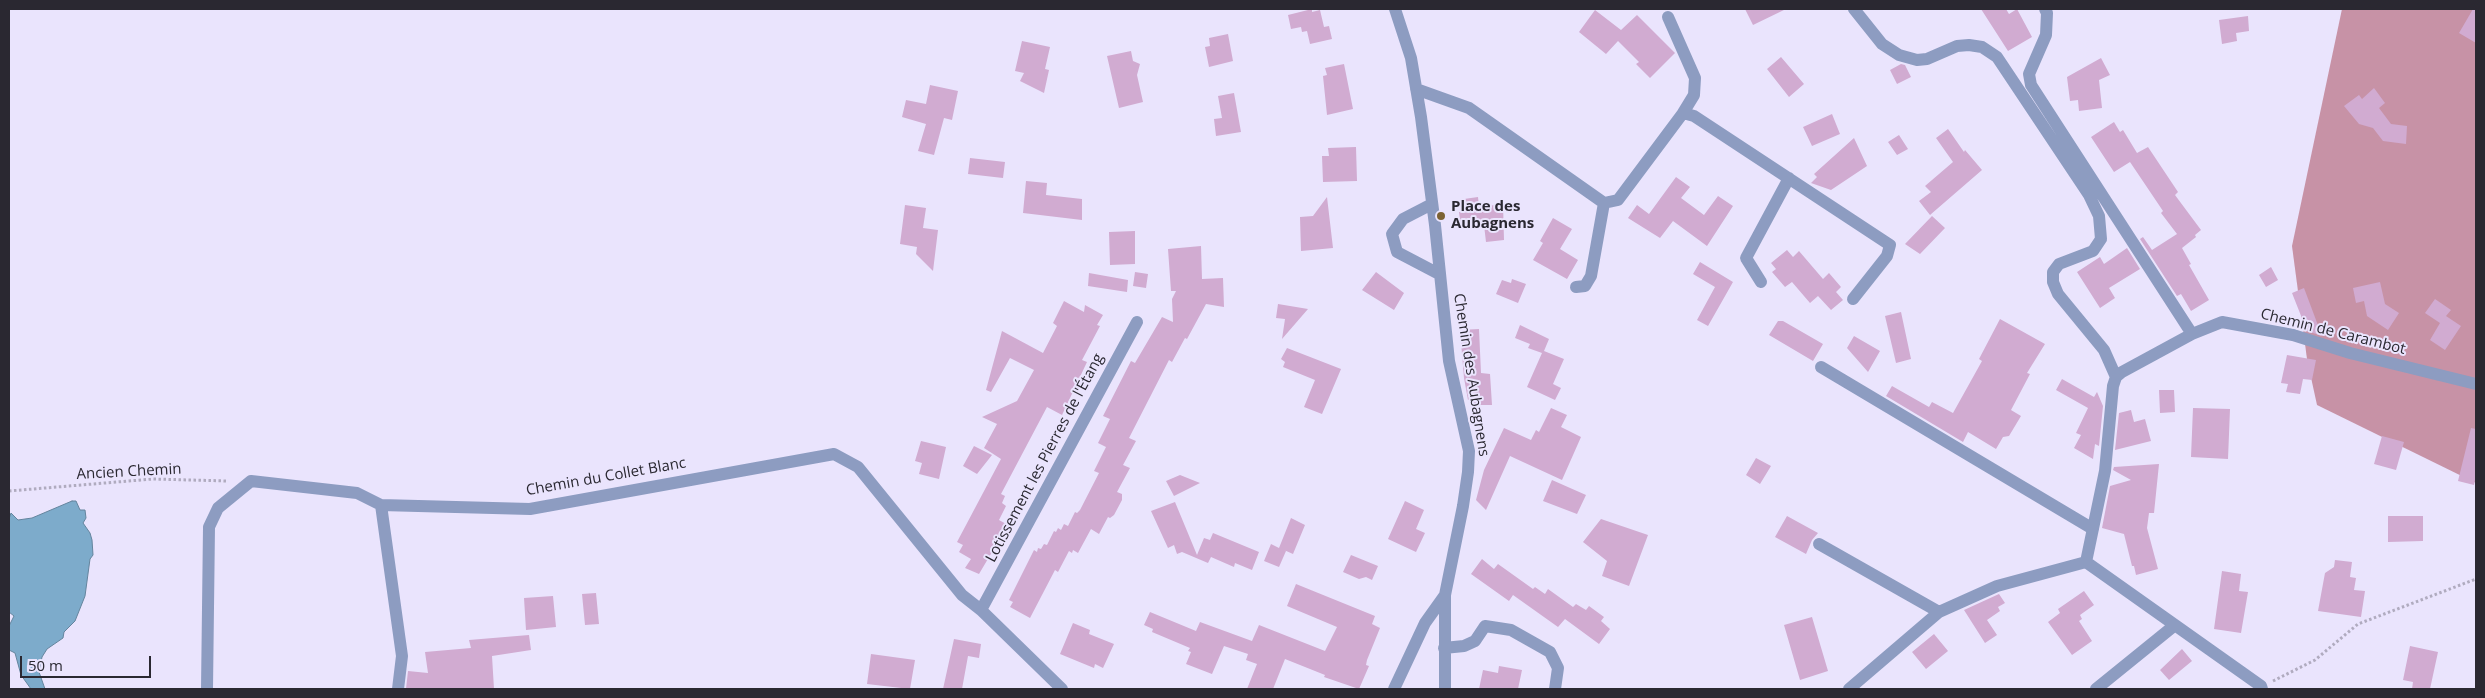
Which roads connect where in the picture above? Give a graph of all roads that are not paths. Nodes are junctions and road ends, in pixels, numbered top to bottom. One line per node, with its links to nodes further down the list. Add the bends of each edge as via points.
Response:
1 (1395, 9): 5 (street, Chemin des Aubagnens)
2 (1854, 9): 17 (street, via 1882,44 1899,55 1927,59 1957,46 1969,45 1982,47 1997,57 2089,195 2099,216 2101,239 2093,251 2059,264 2053,282 2058,294 2104,350)
3 (2045, 9): 15 (street, via 2046,35 2029,74 2032,85)
4 (1668, 18): 6 (street, via 1695,78 1694,95)
5 (1416, 89): 8 (street, via 1469,108); 9 (street, Chemin des Aubagnens)
6 (1683, 113): 7 (street, via 1694,116); 8 (street, via 1618,200)
7 (1789, 178): 11 (street, via 1746,258); 13 (street, via 1890,245 1886,256)
8 (1604, 203): 12 (street, via 1591,276 1585,286)
9 (1432, 204): 10 (street, Chemin des Aubagnens); 10 (street, via 1403,219 1392,234 1397,252)
10 (1439, 274): 23 (street, Chemin des Aubagnens, via 1449,361 1469,451 1464,498)
11 (1761, 282)
12 (1576, 287)
13 (1853, 299)
14 (1137, 322): 24 (street, Lotissement les Pierres de l'Étang)
15 (2192, 334): 17 (street, Chemin de Carambot); 18 (street, Chemin de Carambot, via 2222,322 2258,328)
16 (1821, 368): 20 (street)
17 (2116, 377): 20 (street)
18 (2476, 384)
19 (381, 505): 24 (street, Chemin du Collet Blanc, via 530,509 834,454 858,467 962,595); 29 (street, Chemin du Collet Blanc, via 357,493 252,481 218,508 209,526); 30 (street, via 402,656)
20 (2093, 529): 22 (street)
21 (1819, 544): 25 (street)
22 (2086, 562): 25 (street, via 1997,586); 26 (street)
23 (1445, 595): 27 (street, Chemin des Aubagnens); 32 (street, via 1425,623)
24 (981, 610): 31 (street, Chemin du Collet Blanc)
25 (1939, 612): 35 (street)
26 (2175, 625): 28 (street); 36 (street)
27 (1444, 648): 33 (street, Chemin des Aubagnens); 34 (street, via 1475,641 1485,626 1511,630 1550,652 1558,668)
28 (2261, 688)
29 (207, 689)
30 (398, 689)
31 (1062, 689)
32 (1394, 689)
33 (1445, 689)
34 (1555, 689)
35 (1849, 689)
36 (2096, 689)

